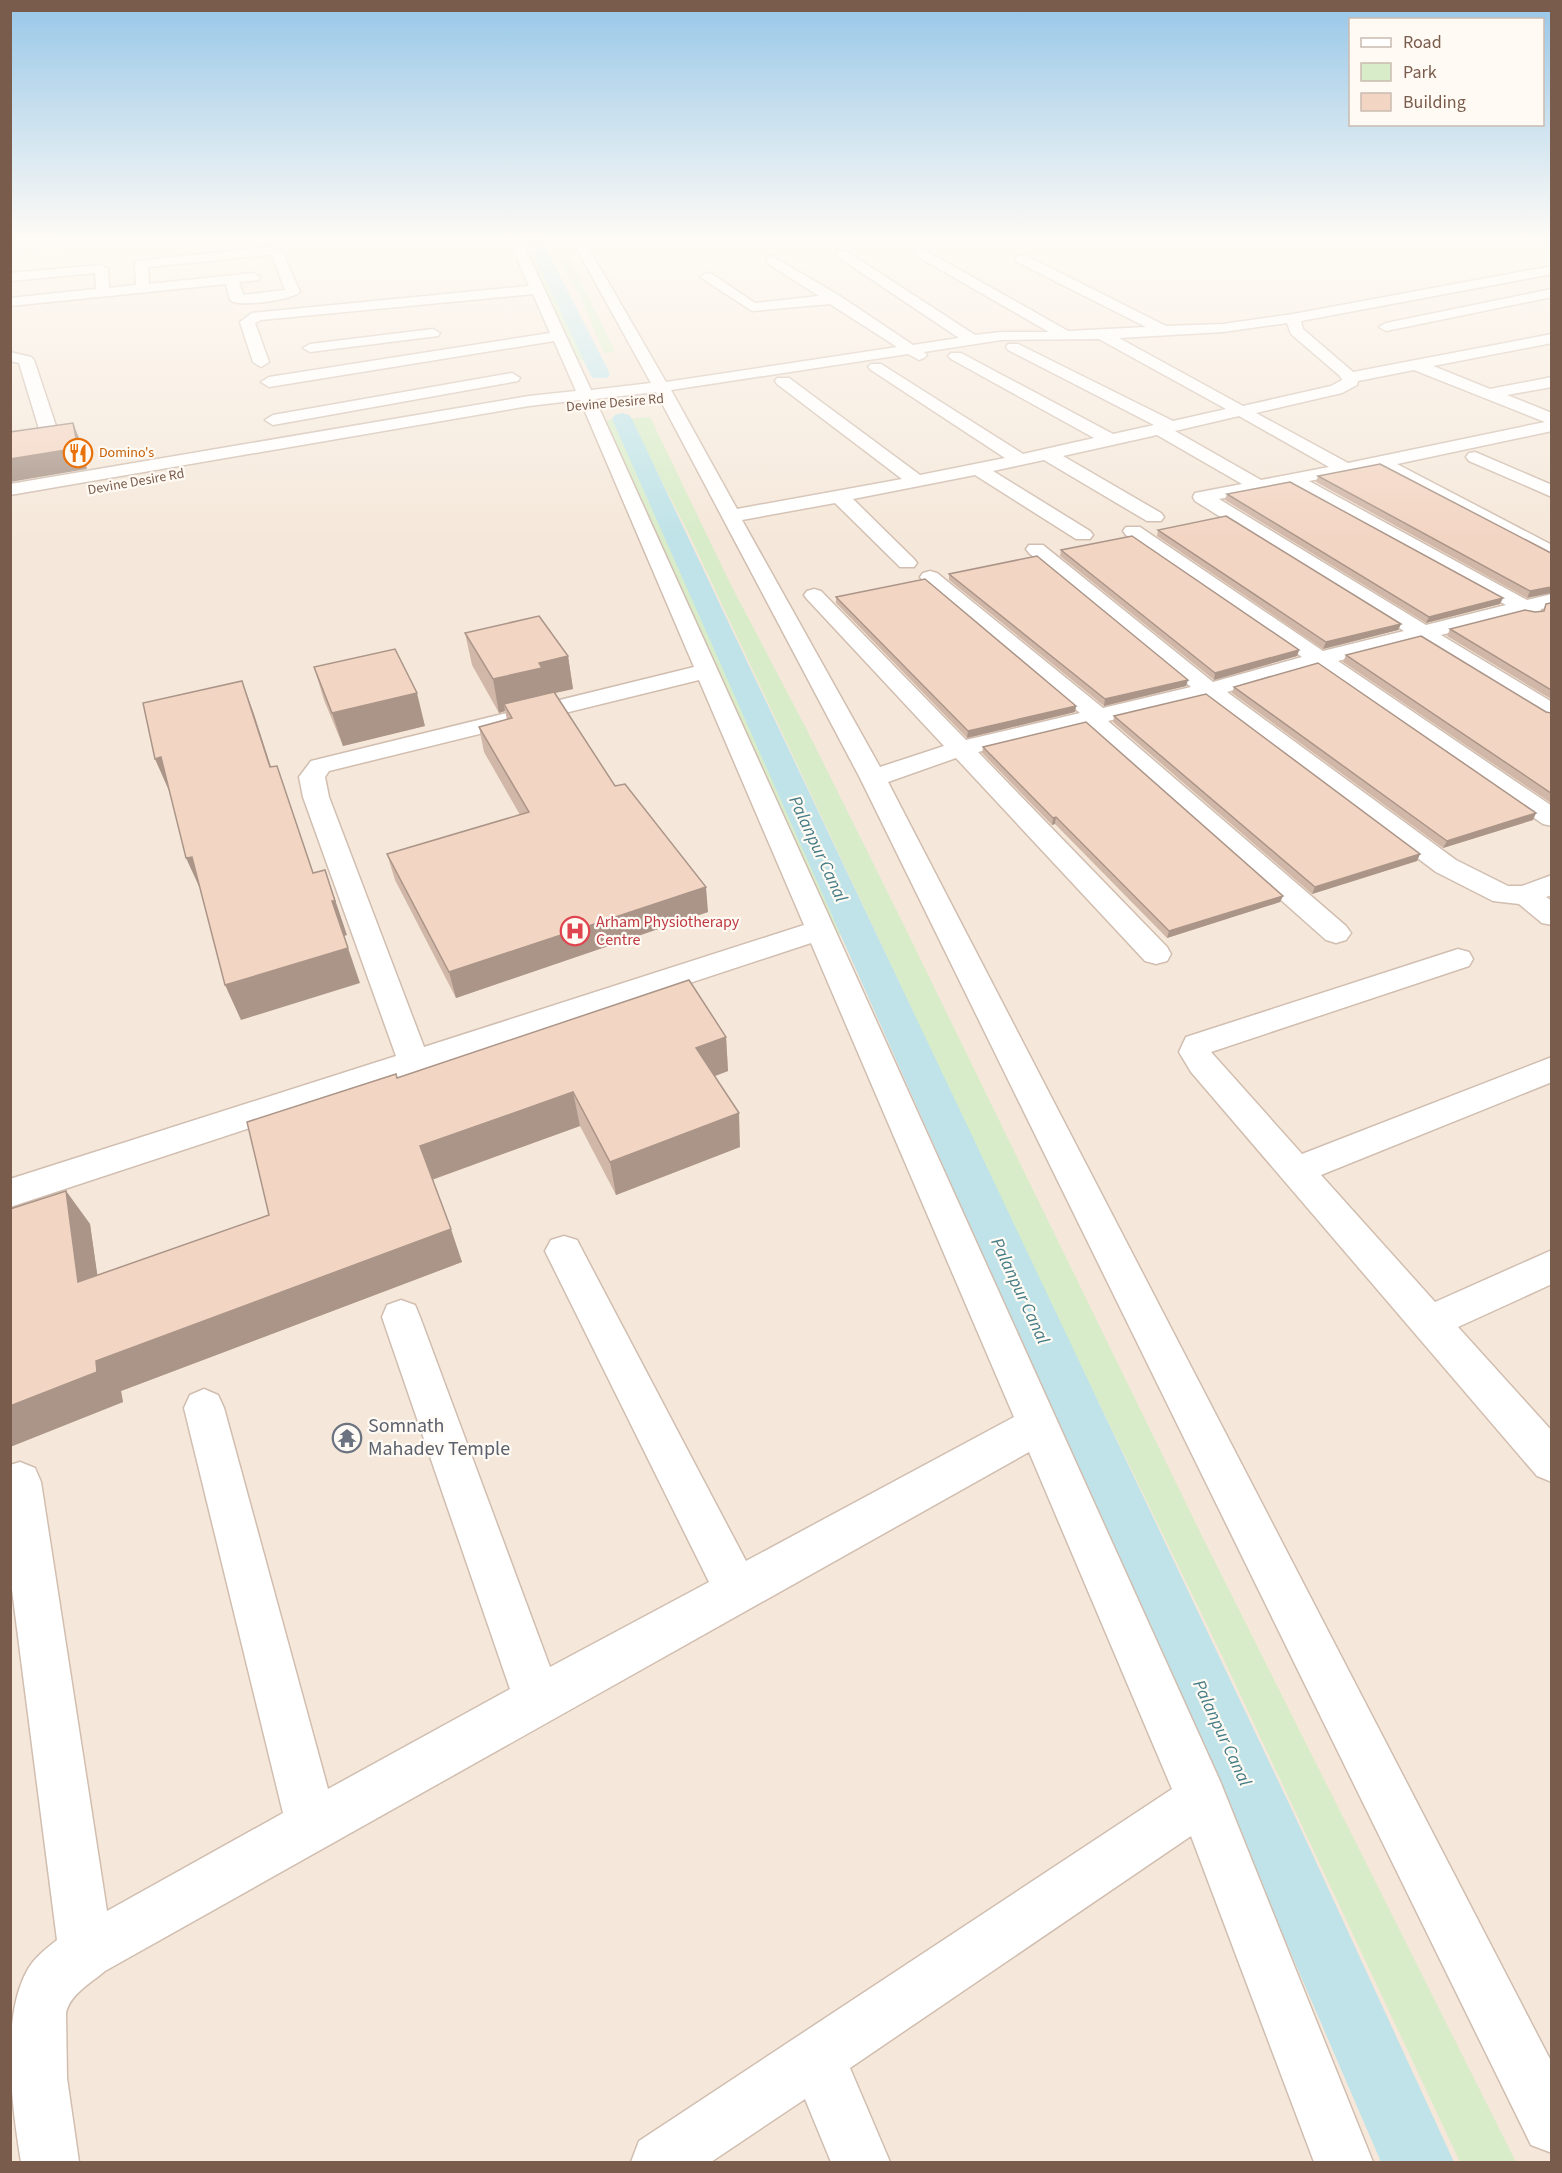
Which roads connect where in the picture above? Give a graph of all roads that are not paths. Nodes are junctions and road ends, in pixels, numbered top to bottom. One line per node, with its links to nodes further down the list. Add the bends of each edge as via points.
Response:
1 (252, 336): 25 (street)
2 (348, 336): 17 (street)
3 (407, 336): 17 (street)
4 (499, 336): 20 (street)
5 (557, 336): 37 (street)
6 (632, 336): 35 (street)
7 (892, 336): 21 (street)
8 (967, 336): 16 (street)
9 (998, 336): 16 (street, Devine Desire Rd)
10 (1018, 336): 14 (street, Devine Desire Rd)
11 (1049, 336): 14 (street)
12 (1105, 336): 39 (street)
13 (1306, 336): 30 (street)
14 (1042, 337): 18 (street, Devine Desire Rd)
15 (1551, 338): 26 (street)
16 (972, 340): 21 (street, Devine Desire Rd)
17 (351, 343): 19 (street)
18 (1013, 347): 23 (street, Devine Desire Rd); 43 (street)
19 (310, 348)
20 (470, 349): 33 (street); 34 (street, via 484,363)
21 (911, 349): 24 (street); 35 (street, Devine Desire Rd)
22 (10, 356): 44 (street, via 26,360)
23 (956, 356): 24 (street, Devine Desire Rd); 45 (street)
24 (928, 360): 27 (street, Devine Desire Rd)
25 (261, 362)
26 (1416, 365): 30 (street); 36 (street)
27 (876, 368): 31 (street, Devine Desire Rd); 48 (street)
28 (490, 369): 29 (street)
29 (512, 378): 38 (street, via 519,382); 41 (street)
30 (1349, 378): 39 (street, via 1351,382 1336,390)
31 (783, 381): 35 (street, Devine Desire Rd); 53 (street)
32 (1551, 381): 36 (street)
33 (269, 382)
34 (307, 392)
35 (664, 393): 37 (street, Devine Desire Rd); 59 (street)
36 (1489, 394): 40 (street)
37 (587, 399): 38 (street, Devine Desire Rd); 58 (street, Devine Desire Rd); 73 (street)
38 (529, 401): 56 (street, Devine Desire Rd)
39 (1243, 410): 43 (street); 50 (street)
40 (1551, 419)
41 (273, 420)
42 (1551, 426): 49 (street)
43 (1165, 428): 45 (street); 54 (street)
44 (49, 432)
45 (1110, 440): 46 (street)
46 (1047, 454): 48 (street); 60 (street)
47 (1475, 457): 55 (street)
48 (1021, 460): 51 (street)
49 (1380, 462): 50 (street); 64 (street)
50 (1344, 468): 52 (street)
51 (978, 469): 53 (street); 62 (street)
52 (1291, 479): 54 (street); 69 (street)
53 (918, 482): 57 (street)
54 (1259, 486): 71 (street, via 1202,497)
55 (1548, 488)
56 (10, 490)
57 (840, 497): 59 (street); 65 (street)
58 (10, 504)
59 (730, 516): 78 (street)
60 (1154, 517)
61 (1133, 531): 72 (street)
62 (1083, 535)
63 (1036, 549): 74 (street)
64 (1551, 553)
65 (907, 563)
66 (930, 577): 76 (street)
67 (814, 595): 77 (street)
68 (1551, 600): 69 (street)
69 (1523, 606): 70 (street); 71 (street)
70 (1551, 623)
71 (1421, 632): 72 (street); 75 (street)
72 (1318, 658): 74 (street); 79 (street)
73 (707, 671): 83 (street); 87 (street, via 320,766 312,777 316,797)
74 (1209, 690): 76 (street); 81 (street, via 1446,866 1503,895)
75 (1551, 712)
76 (1094, 717): 77 (street); 84 (street)
77 (962, 748): 78 (street); 85 (street)
78 (873, 778): 106 (street)
79 (1551, 818)
80 (1551, 884): 81 (street)
81 (1526, 895): 82 (street)
82 (1551, 916)
83 (821, 930): 87 (street); 96 (street)
84 (1336, 933)
85 (1156, 954)
86 (1458, 958): 89 (street, via 1197,1045 1195,1052 1202,1064)
87 (414, 1062): 90 (street)
88 (1551, 1069): 89 (street)
89 (1296, 1171): 94 (street)
90 (10, 1193)
91 (564, 1251): 99 (street)
92 (1551, 1266): 94 (street)
93 (401, 1317): 100 (street)
94 (1430, 1322): 97 (street)
95 (204, 1408): 102 (street)
96 (1038, 1425): 99 (street); 101 (street)
97 (1551, 1462)
98 (20, 1482): 103 (street)
99 (736, 1589): 100 (street)
100 (538, 1700): 102 (street)
101 (1202, 1799): 105 (street); 110 (street)
102 (312, 1826): 103 (street)
103 (86, 1952): 104 (street, via 57,1976)
104 (23, 2035): 107 (street)
105 (816, 2058): 108 (street); 109 (street)
106 (1551, 2124)
107 (50, 2163)
108 (660, 2163)
109 (861, 2163)
110 (1343, 2163)

